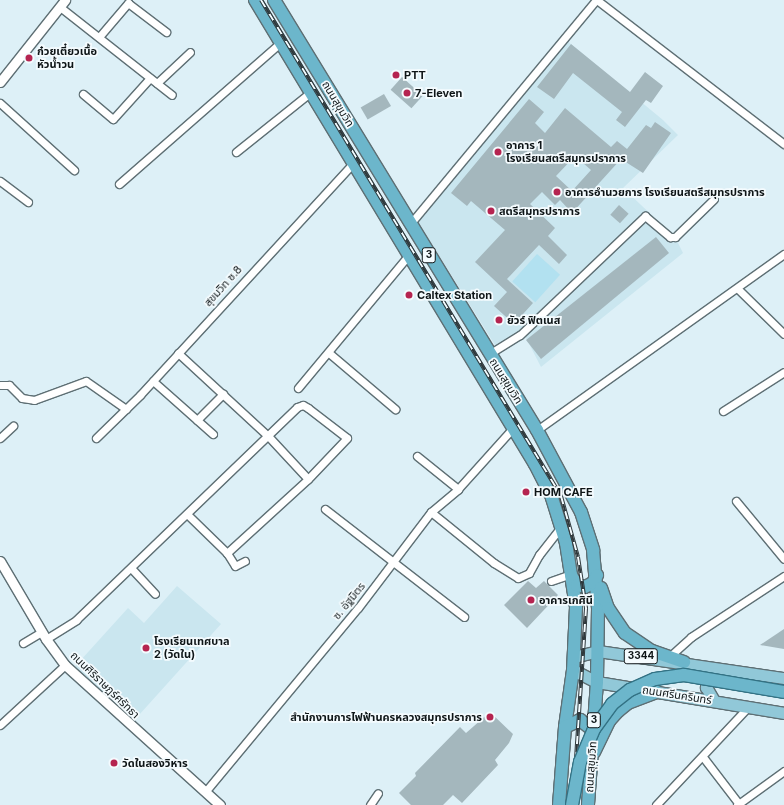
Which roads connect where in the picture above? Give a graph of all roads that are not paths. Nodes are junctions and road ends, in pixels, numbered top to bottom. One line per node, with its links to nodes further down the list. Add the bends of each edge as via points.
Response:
1 (255, 0): 7 (highway, ถนนสุขุมวิท / 3)
2 (274, 0): 24 (highway, ถนนสุขุมวิท / 3)
3 (597, 0): 16 (street); 24 (street)
4 (62, 4): 6 (street); 10 (street)
5 (166, 32): 6 (street, via 128,3)
6 (99, 37): 9 (street)
7 (281, 42): 12 (highway, ถนนสุขุมวิท / 3); 21 (street)
8 (190, 52): 11 (street)
9 (150, 78): 11 (street); 13 (street, via 113,119)
10 (0, 82)
11 (157, 84): 14 (street)
12 (311, 92): 17 (street); 18 (highway, ถนนสุขุมวิท / 3)
13 (83, 94)
14 (172, 95)
15 (0, 103): 19 (street)
16 (784, 144)
17 (236, 152)
18 (354, 162): 26 (highway, ถนนสุขุมวิท / 3); 30 (street, สุขมวิท ซ.8)
19 (74, 170)
20 (0, 181): 23 (street)
21 (119, 184)
22 (714, 199): 31 (street, via 675,237 670,237 645,216 520,335)
23 (28, 202)
24 (410, 224): 31 (highway, ถนนสุขุมวิท / 3)
25 (784, 254): 27 (street)
26 (409, 255): 29 (street); 42 (highway, ถนนสุขุมวิท / 3)
27 (738, 289): 28 (street); 43 (street)
28 (784, 334)
29 (329, 352): 35 (street); 38 (street)
30 (178, 353): 33 (street, สุขมวิท ซ.8); 36 (street)
31 (489, 354): 43 (highway, ถนนสุขุมวิท / 3)
32 (784, 372): 39 (street)
33 (153, 381): 37 (street, สุขมวิท ซ.8); 40 (street)
34 (0, 385): 37 (street, via 9,385 22,398 34,400 86,382)
35 (298, 388)
36 (223, 394): 40 (street); 45 (street)
37 (126, 409): 47 (street, สุขมวิท ซ.8)
38 (395, 410)
39 (723, 411)
40 (197, 420): 44 (street)
41 (13, 426): 46 (street)
42 (513, 428): 50 (street, ซ. อัฐมิตร); 55 (highway, ถนนสุขุมวิท / 3, via 544,482)
43 (537, 430): 63 (highway, ถนนสุขุมวิท / 3, via 581,512)
44 (213, 434)
45 (269, 436): 49 (street); 49 (street, via 297,407 303,405 345,435 346,442); 54 (street)
46 (0, 438)
47 (96, 438)
48 (417, 456): 50 (street)
49 (308, 479): 56 (street)
50 (458, 489): 53 (street, ซ. อัฐมิตร)
51 (736, 500): 57 (street)
52 (325, 509): 60 (street)
53 (431, 512): 55 (street, via 494,563 518,578 530,573 539,555); 60 (street, ซ. อัฐมิตร)
54 (187, 514): 56 (street); 61 (street)
55 (561, 527): 62 (highway, ถนนสุขุมวิท / 3)
56 (227, 553): 59 (street, via 235,566)
57 (784, 559)
58 (0, 561): 68 (street, ถนนศิริราษฎร์ศรัทธา)
59 (245, 561)
60 (396, 562): 67 (street); 89 (street, ซ. อัฐมิตร)
61 (131, 568): 66 (street); 68 (street, via 76,620)
62 (571, 574): 63 (highway, via 574,582 585,587 593,583); 65 (street); 73 (highway, ถนนสุขุมวิท / 3, via 576,606)
63 (597, 575): 70 (highway, ถนนสุขุมวิท / 3); 71 (highway, via 608,608 625,633 638,644)
64 (784, 576): 71 (street, via 690,637)
65 (551, 581)
66 (155, 594)
67 (464, 617)
68 (43, 636): 69 (street); 74 (street, ถนนศิริราษฎร์ศรัทธา)
69 (23, 643)
70 (598, 651): 72 (main road, 3344); 73 (main road, 3344); 77 (highway, ถนนสุขุมวิท / 3)
71 (669, 657): 72 (highway)
72 (684, 662): 75 (main road, 3344)
73 (574, 663): 77 (main road, ถนนศรีนครินทร์); 84 (highway, ถนนสุขุมวิท / 3)
74 (65, 665): 83 (street); 89 (street, ถนนศิริราษฎร์ศรัทธา)
75 (725, 668): 76 (main road, 3344); 80 (main road, via 713,673 706,682 707,692)
76 (784, 678)
77 (597, 682): 78 (main road, ถนนศรีนครินทร์); 85 (highway, ถนนสุขุมวิท / 3)
78 (657, 692): 80 (main road, ถนนศรีนครินทร์); 87 (highway, via 628,703 618,711 609,721)
79 (784, 692): 95 (highway, bridge, via 684,675 655,678 630,690 602,716 586,746 580,762)
80 (714, 701): 81 (main road, ถนนศรีนครินทร์)
81 (748, 707): 82 (main road, ถนนศรีนครินทร์); 86 (street)
82 (784, 713)
83 (0, 725)
84 (565, 727): 85 (highway, via 580,720); 94 (highway, ถนนสุขุมวิท / 3)
85 (593, 730): 87 (highway, ถนนสุขุมวิท / 3)
86 (703, 757): 91 (street); 97 (street)
87 (591, 758): 96 (highway, ถนนสุขุมวิท / 3)
88 (784, 771): 91 (street)
89 (205, 792): 92 (street, ถนนศิริราษฎร์ศรัทธา)
90 (378, 793): 93 (street)
91 (738, 804)
92 (220, 805)
93 (370, 805)
94 (559, 805)
95 (572, 805)
96 (588, 805)
97 (656, 805)

